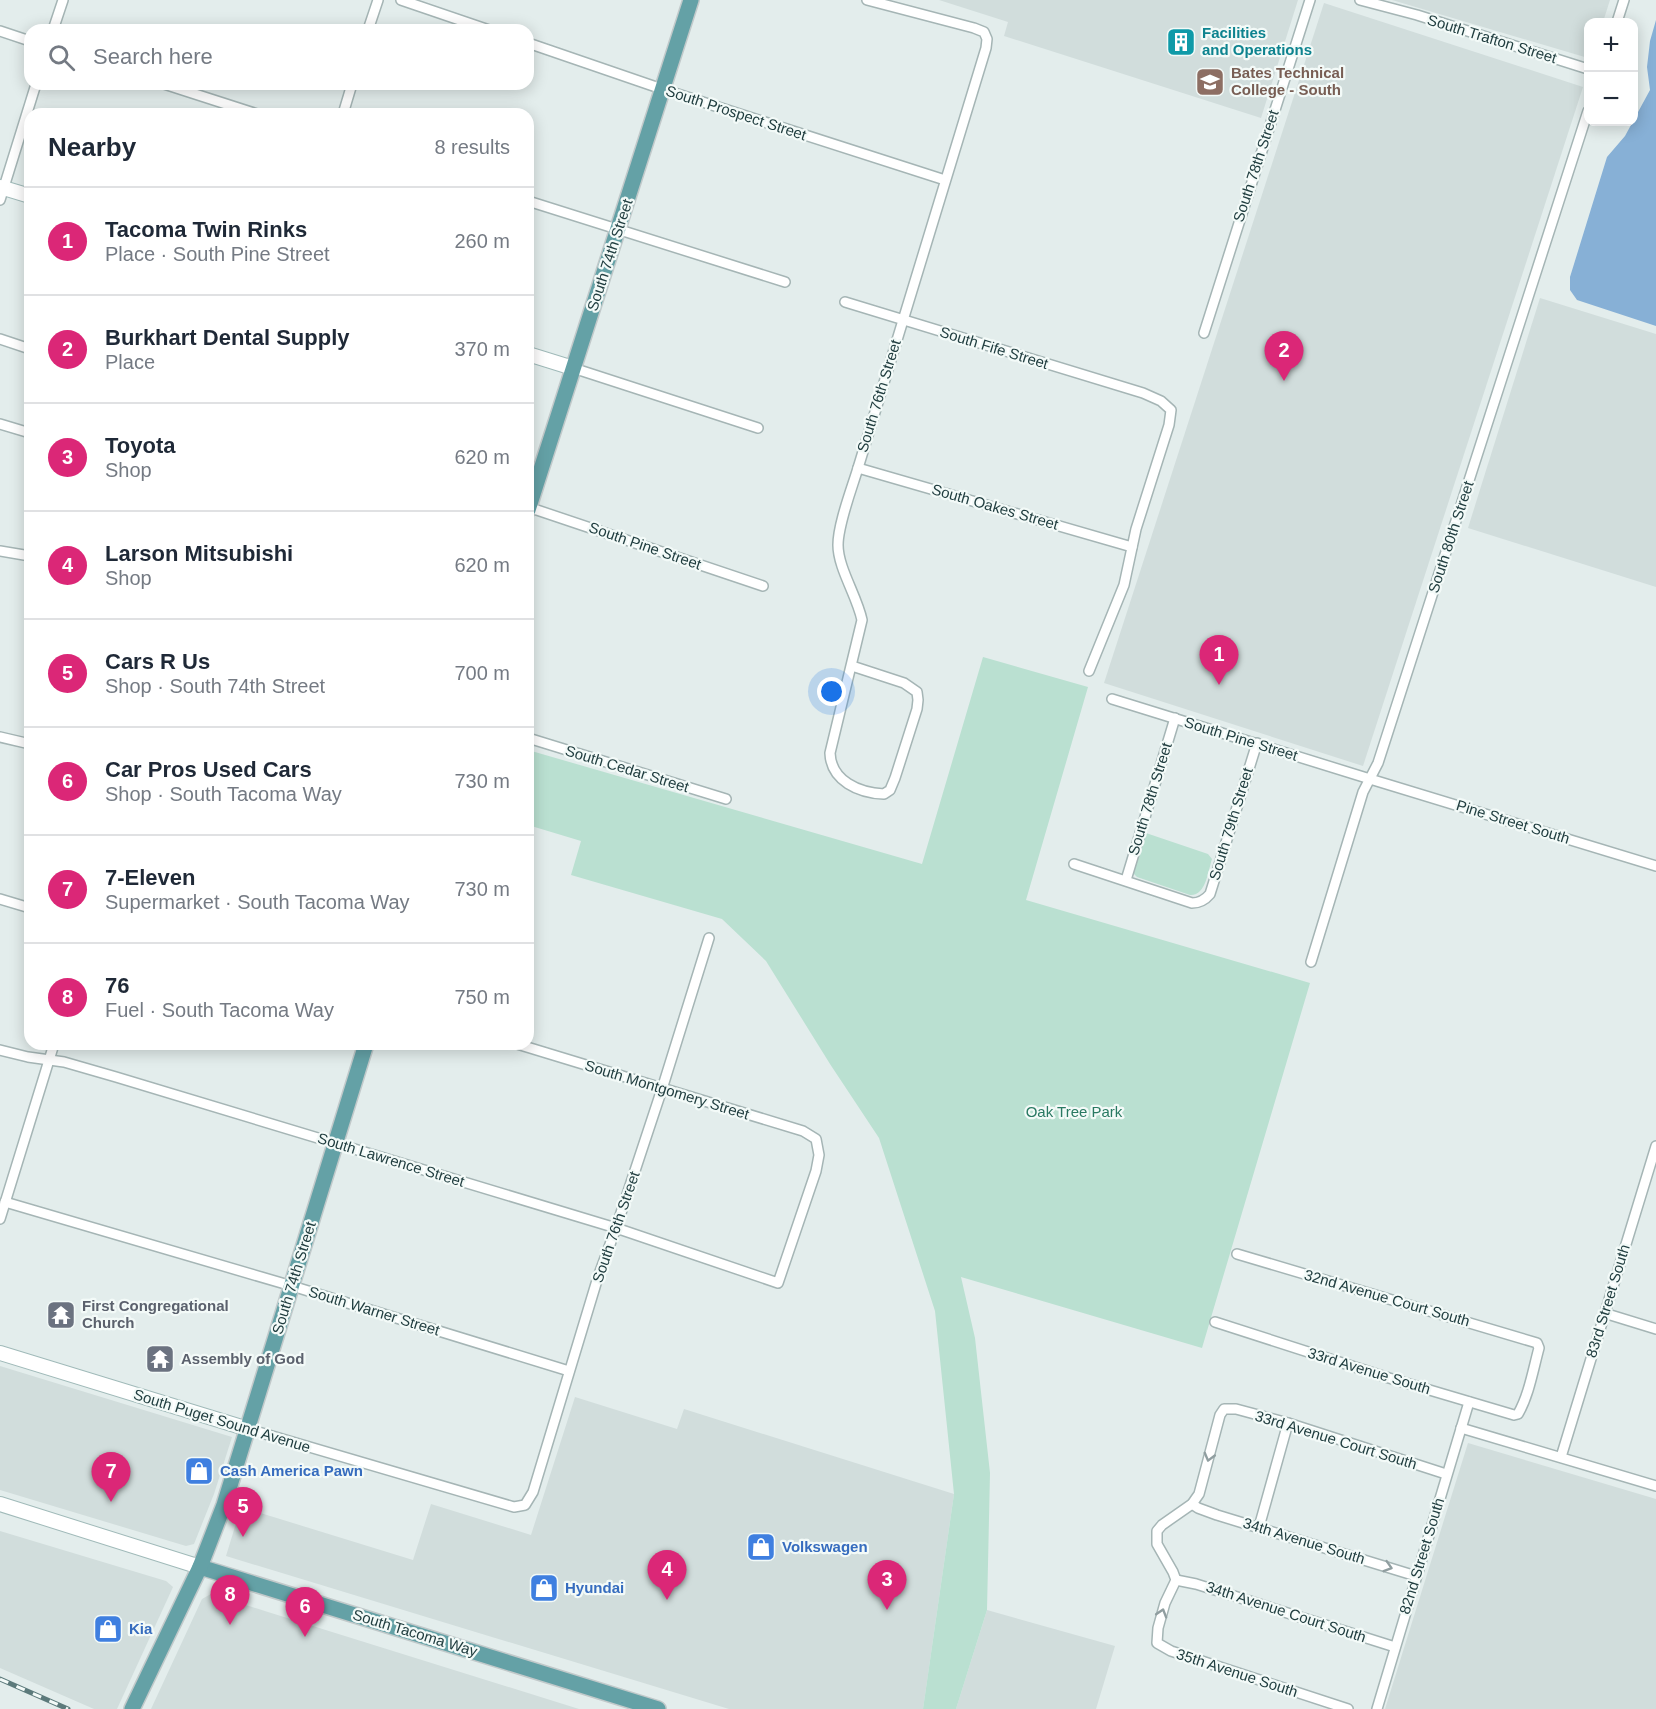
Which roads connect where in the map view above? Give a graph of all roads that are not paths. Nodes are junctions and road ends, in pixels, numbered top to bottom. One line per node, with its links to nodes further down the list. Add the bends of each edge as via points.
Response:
1 (63, 0): 10 (street)
2 (378, 0): 11 (street)
3 (401, 0): 12 (street)
4 (691, 0): 17 (main road, South 74th Street)
5 (867, 0): 26 (street, South 76th Street, via 967,26 987,37)
6 (1310, 0): 34 (street, South 78th Street)
7 (1360, 0): 16 (street, South Trafton Street)
8 (1624, 0): 9 (street)
9 (1618, 18)
10 (55, 24)
11 (371, 24)
12 (471, 24)
13 (0, 31): 14 (street)
14 (24, 38)
15 (534, 45): 17 (street, South Prospect Street)
16 (1584, 68)
17 (662, 89): 26 (street, South Prospect Street); 30 (main road, South 74th Street)
18 (34, 90): 21 (street)
19 (183, 90): 22 (street)
20 (350, 90): 23 (street)
21 (28, 108)
22 (238, 108)
23 (345, 108)
24 (24, 121): 27 (street)
25 (1584, 123): 57 (street, South 80th Street)
26 (945, 180): 33 (street, South 76th Street)
27 (1, 192): 28 (street)
28 (24, 195)
29 (534, 203): 30 (street)
30 (618, 230): 31 (street); 38 (main road, South 74th Street)
31 (785, 282)
32 (845, 302): 33 (street, South Fife Street)
33 (902, 320): 42 (street, South 76th Street); 45 (street, South Fife Street, via 1143,393 1166,404 1171,415)
34 (1204, 333)
35 (0, 339): 36 (street)
36 (24, 347)
37 (534, 356): 38 (street)
38 (573, 368): 40 (street); 43 (main road, South 74th Street)
39 (0, 424): 41 (street)
40 (758, 428)
41 (24, 431)
42 (858, 468): 45 (street, South Oakes Street); 49 (street, South 76th Street, via 838,545 862,620)
43 (534, 489)
44 (534, 510): 48 (street, South Pine Street)
45 (1132, 547): 50 (street, via 1124,585)
46 (0, 551): 47 (street)
47 (24, 554)
48 (763, 586)
49 (852, 666): 49 (street, South 76th Street, via 904,683 917,692 917,709 887,793 846,783 830,762)
50 (1089, 671)
51 (1112, 699): 52 (street, South Pine Street)
52 (1175, 718): 56 (street, South Pine Street); 61 (street, South 78th Street)
53 (0, 736): 55 (street)
54 (534, 740): 58 (street, South Cedar Street)
55 (24, 742)
56 (1257, 743): 57 (street, South Pine Street); 61 (street, South 79th Street, via 1210,894 1201,902 1192,903)
57 (1370, 779): 60 (street, Pine Street South); 65 (street, South 80th Street)
58 (726, 799)
59 (1074, 864): 61 (street)
60 (1656, 866)
61 (1126, 880)
62 (0, 899): 63 (street)
63 (24, 906)
64 (709, 938): 71 (street, South 76th Street)
65 (1311, 962)
66 (534, 1049): 71 (street, South Montgomery Street)
67 (0, 1050): 70 (street, South Lawrence Street)
68 (52, 1050): 70 (street)
69 (364, 1050): 72 (main road, South 74th Street)
70 (50, 1060): 72 (street, South Lawrence Street); 75 (street)
71 (663, 1089): 77 (street, South 76th Street); 79 (street, South Montgomery Street, via 803,1131 816,1139 816,1171)
72 (336, 1143): 77 (street, South Lawrence Street); 80 (main road, South 74th Street)
73 (1656, 1146): 74 (street, 83rd Street South)
74 (1652, 1172): 81 (street, 83rd Street South)
75 (5, 1202): 76 (street); 80 (street, South Warner Street)
76 (0, 1215)
77 (616, 1228): 79 (street, South Lawrence Street); 85 (street, South 76th Street)
78 (1238, 1254): 87 (street, 32nd Avenue Court South, via 1537,1343 1539,1348)
79 (778, 1283)
80 (292, 1286): 85 (street, South Warner Street); 90 (main road, South 74th Street)
81 (1604, 1313): 83 (street); 91 (street, 83rd Street South)
82 (1215, 1322): 86 (street, 33rd Avenue South)
83 (1656, 1329)
84 (0, 1353): 90 (street, South Puget Sound Avenue)
85 (569, 1371): 96 (street, South 76th Street, via 532,1492 525,1505)
86 (1469, 1402): 87 (street, 33rd Avenue South, via 1514,1415); 89 (street, 82nd Street South)
87 (1521, 1410)
88 (1288, 1423): 92 (street, 33rd Avenue Court South); 95 (street, 33rd Avenue Court South, one-way to 95, via 1224,1409); 97 (street)
89 (1461, 1428): 91 (street); 92 (street, 82nd Street South)
90 (248, 1429): 96 (street, South Puget Sound Avenue); 98 (main road, South 74th Street)
91 (1561, 1457): 93 (street)
92 (1446, 1474): 99 (street, 82nd Street South)
93 (1656, 1486)
94 (0, 1504): 98 (street, South Tacoma Way)
95 (1192, 1504): 97 (street, 34th Avenue South); 100 (street, via 1157,1532 1157,1544)
96 (514, 1508)
97 (1259, 1527): 99 (street, 34th Avenue South, one-way to 99)
98 (200, 1567): 102 (main road, South 74th Street); 103 (main road, South Tacoma Way)
99 (1416, 1576): 101 (street, 82nd Street South)
100 (1176, 1580): 101 (street, 34th Avenue Court South); 104 (street, 35th Avenue South, one-way to 100, via 1160,1646 1158,1628)
101 (1395, 1647): 105 (street, 82nd Street South)
102 (132, 1709)
103 (658, 1709)
104 (1348, 1709)
105 (1377, 1709)

